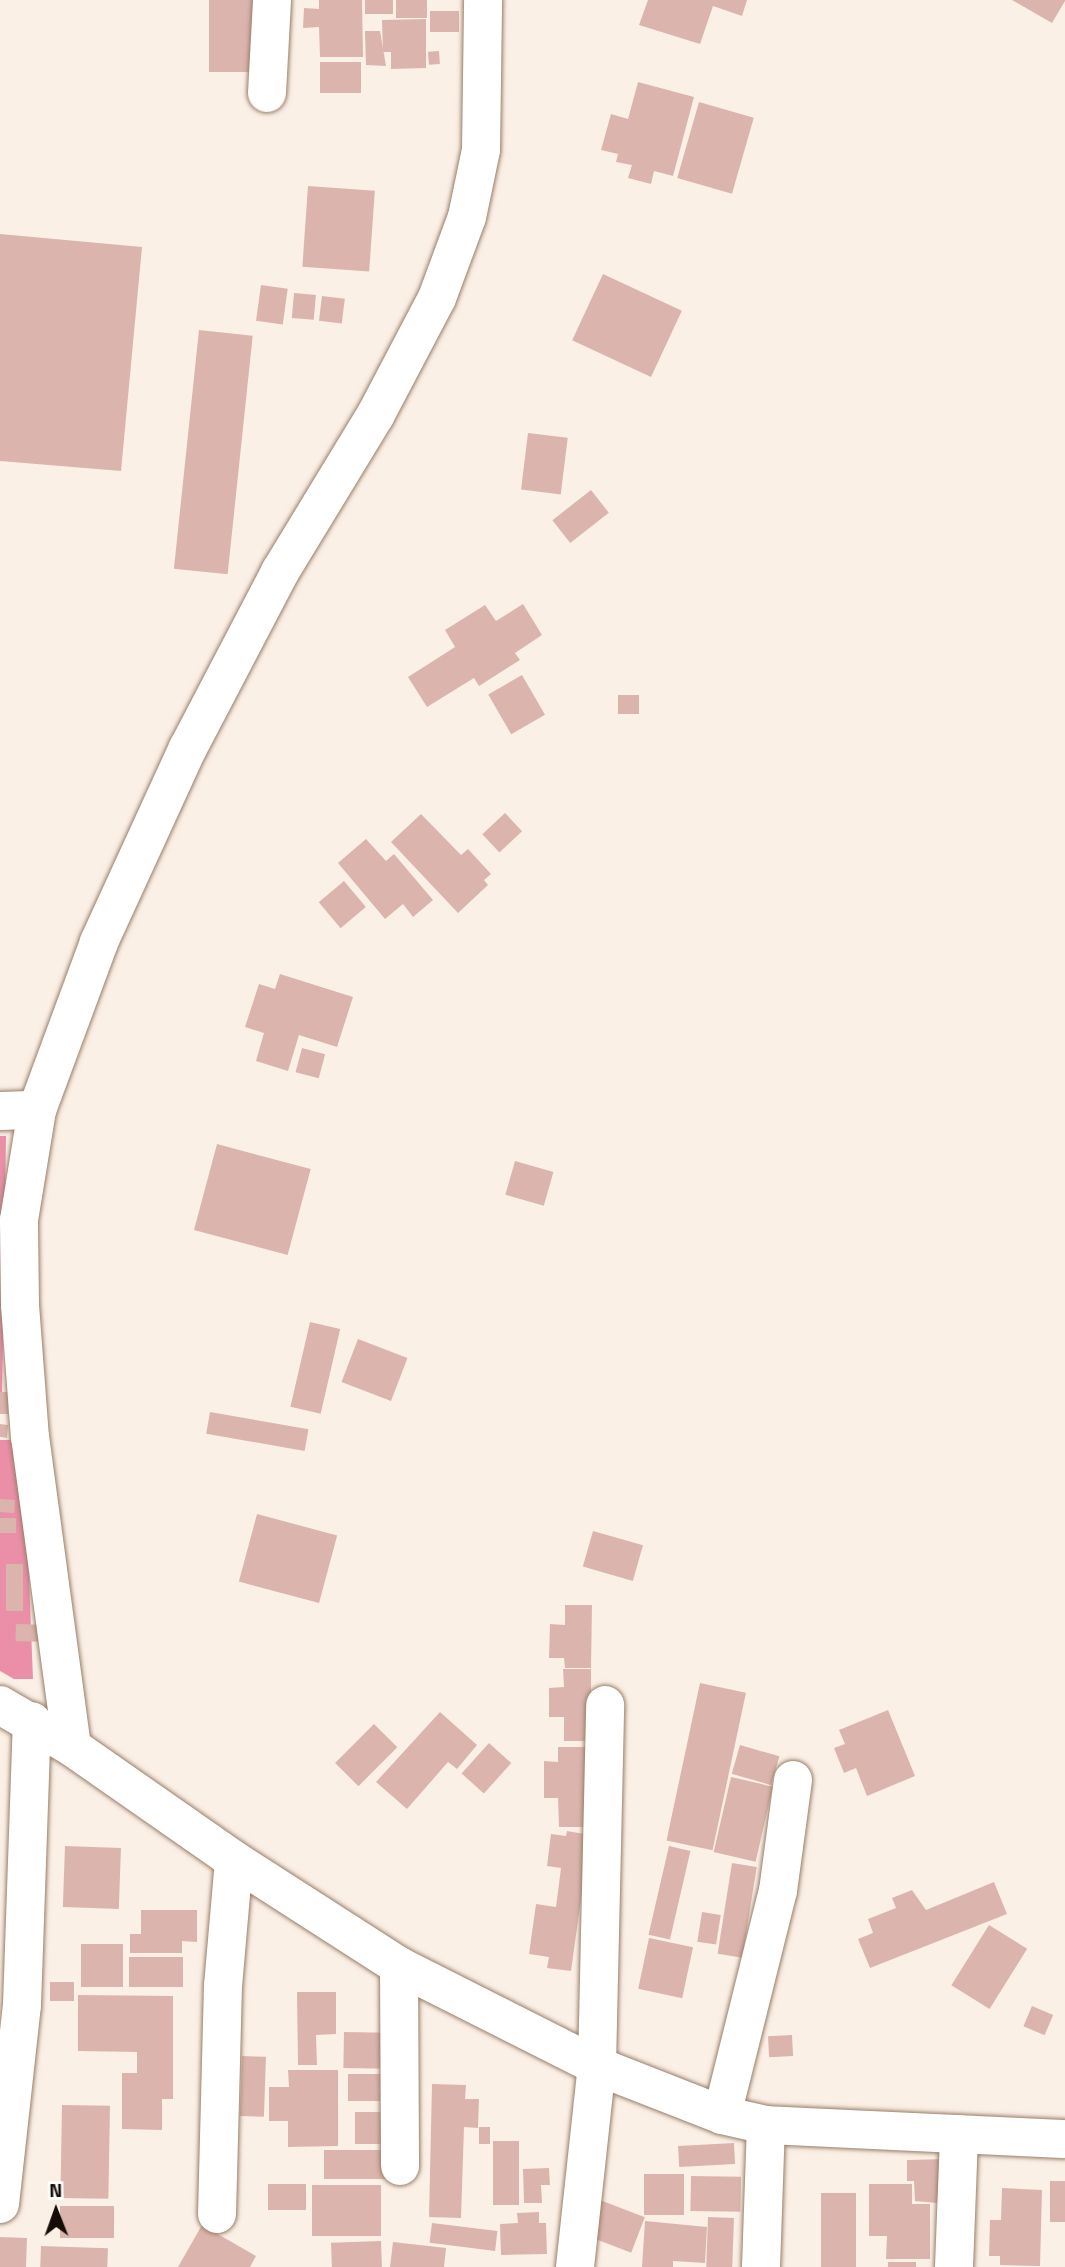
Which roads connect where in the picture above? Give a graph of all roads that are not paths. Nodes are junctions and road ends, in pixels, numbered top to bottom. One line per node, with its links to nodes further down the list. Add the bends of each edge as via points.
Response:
1 (272, 0): 3 (street)
2 (483, 0): 4 (street, via 481,150 467,217 437,298 375,416 280,572 188,748)
3 (267, 93)
4 (18, 1110): 7 (street, via 20,1305 30,1438)
5 (605, 1705): 11 (street)
6 (16, 1713): 7 (street); 17 (street, via 22,2006)
7 (72, 1747): 9 (street)
8 (793, 1780): 12 (street, via 778,1891)
9 (234, 1860): 10 (street); 18 (street, via 223,1986)
10 (399, 1966): 11 (street); 16 (street)
11 (597, 2066): 12 (street); 19 (street)
12 (722, 2115): 13 (street)
13 (766, 2125): 14 (street); 20 (street)
14 (959, 2134): 15 (street); 21 (street)
15 (1065, 2139)
16 (400, 2166)
17 (0, 2204)
18 (217, 2214)
19 (575, 2267)
20 (761, 2267)
21 (954, 2267)

